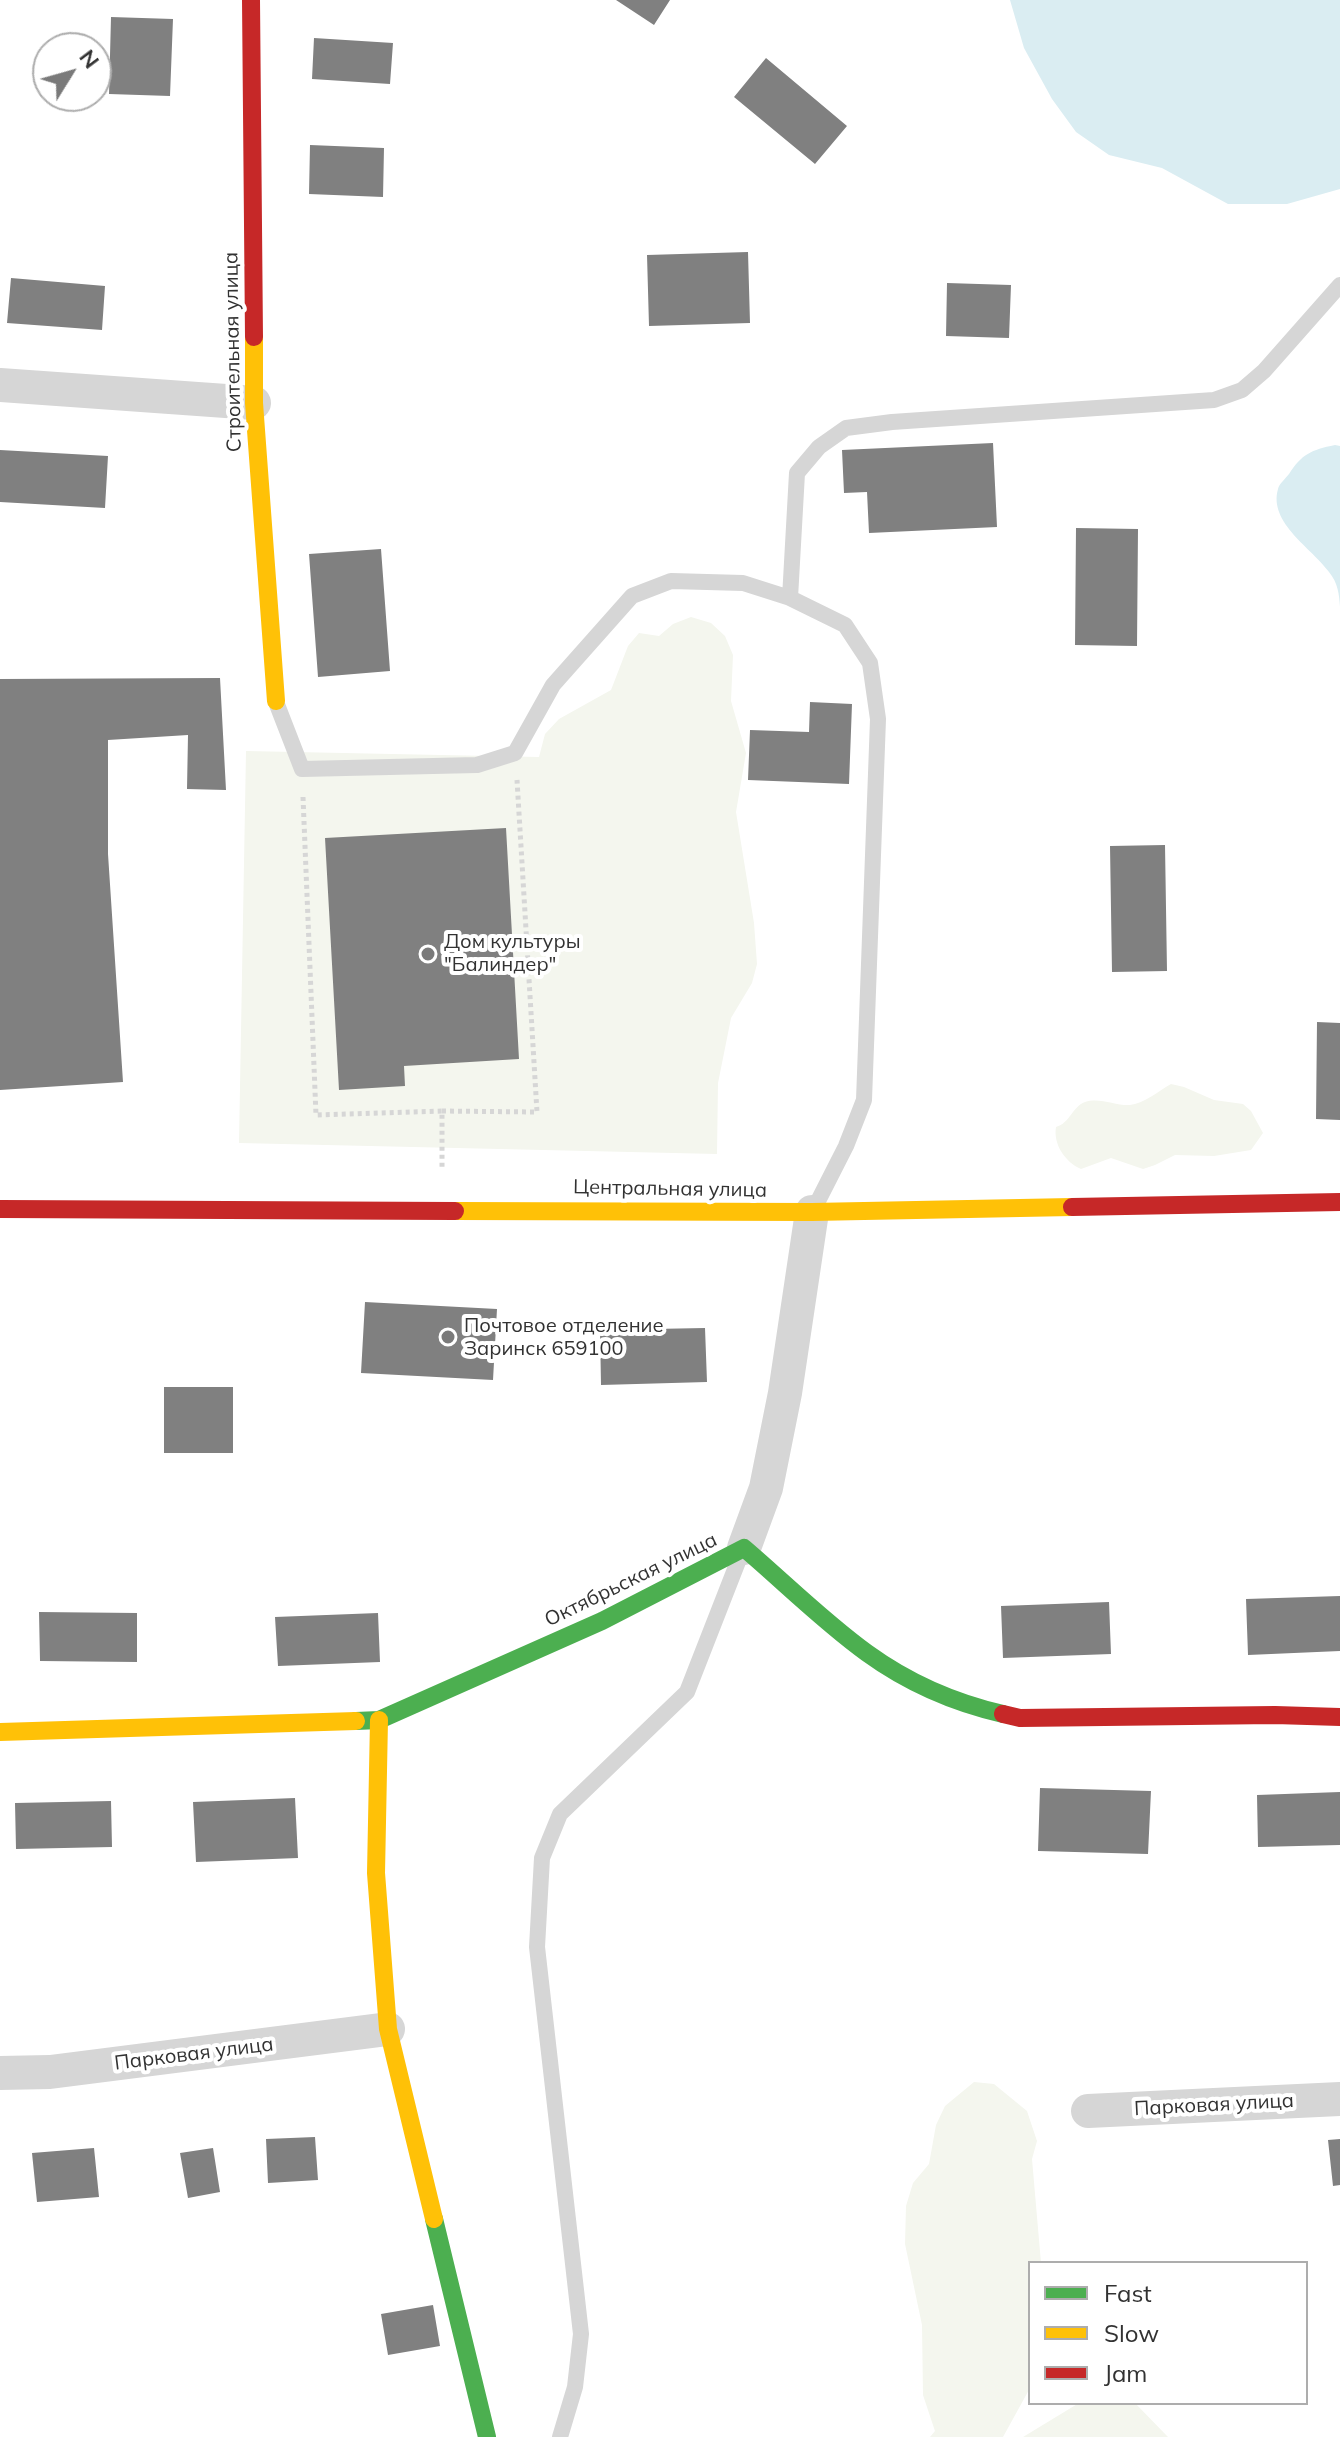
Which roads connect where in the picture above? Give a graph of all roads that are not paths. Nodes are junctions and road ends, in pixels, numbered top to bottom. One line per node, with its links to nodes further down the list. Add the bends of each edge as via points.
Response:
1 (251, 0): 4 (street, Строительная улица)
2 (1340, 285): 5 (lane, via 1264,371 1242,390 1214,400 846,428 819,447 797,473)
3 (0, 385): 4 (street)
4 (254, 403): 6 (street, Строительная улица)
5 (790, 598): 6 (lane, via 743,583 671,581 632,596 553,685 515,753 477,765 302,769); 9 (lane, via 845,625 870,663 878,719 864,1100)
6 (276, 701)
7 (1340, 1202): 9 (street, Центральная улица)
8 (0, 1209): 9 (street, Центральная улица)
9 (812, 1212): 10 (street, via 777,1434 766,1488)
10 (744, 1548): 11 (street, Октябрьская улица, via 868,1654 930,1690 977,1708 1020,1718); 12 (street, Октябрьская улица, via 602,1621); 19 (lane, via 687,1692 560,1814 542,1858 537,1947 581,2334 575,2387)
11 (1340, 1717)
12 (379, 1720): 13 (street, Октябрьская улица); 14 (street, via 376,1873)
13 (0, 1732)
14 (388, 2029): 15 (street, Парковая улица, via 50,2072); 18 (street)
15 (0, 2073)
16 (1340, 2099): 17 (street, Парковая улица)
17 (1088, 2111)
18 (487, 2437)
19 (560, 2437)

